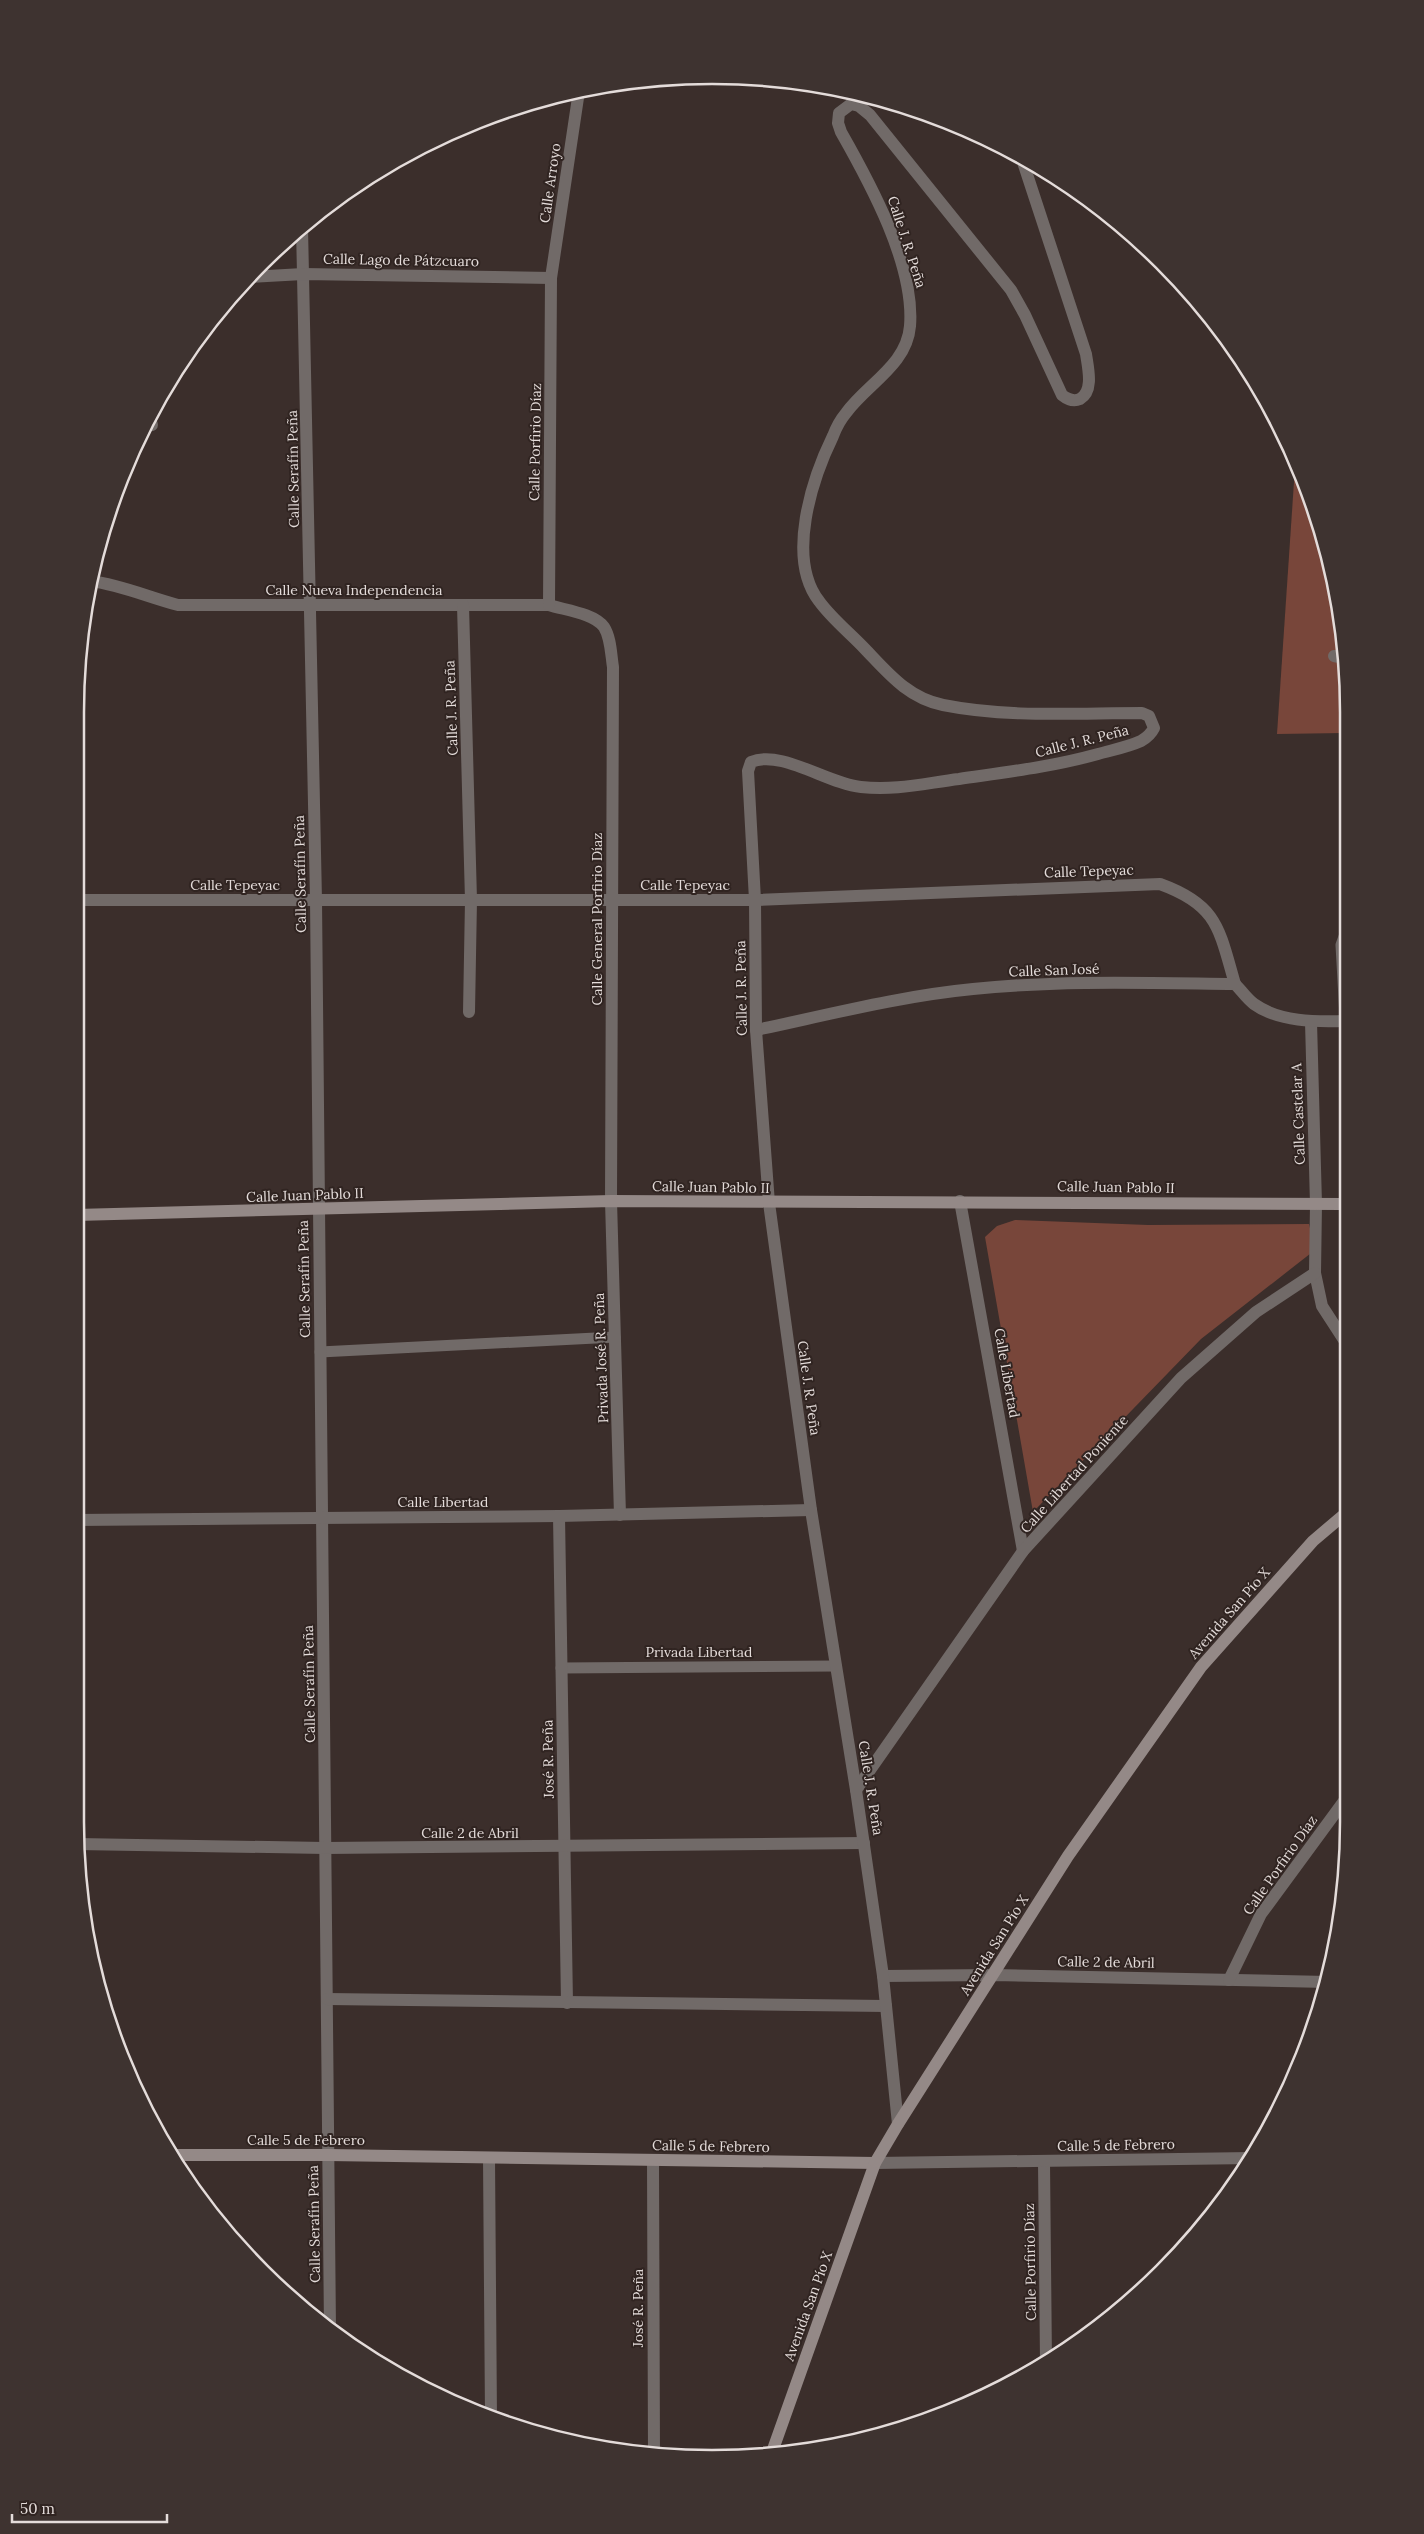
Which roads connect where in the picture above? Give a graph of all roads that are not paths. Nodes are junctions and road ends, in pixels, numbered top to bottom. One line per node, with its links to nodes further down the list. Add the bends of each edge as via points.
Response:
1 (578, 99): 6 (street, Calle Arroyo)
2 (1025, 167): 16 (street, Calle J. R. Peña, via 1086,354 1088,386 1084,396 1076,400 1062,395 1011,290 870,115 851,104 839,113 841,132 874,191 890,231 907,283 910,327 901,354 846,413 817,470 804,527 805,569 818,600 891,676 921,698 942,705 1030,714 1142,713 1149,716 1154,728 1150,735 1132,744 1053,766 898,788 859,787 833,781 778,760 765,758 752,762 747,787)
3 (302, 236): 4 (street, Calle Serafín Peña)
4 (304, 274): 5 (street, Calle Lago de Pátzcuaro); 6 (street, Calle Lago de Pátzcuaro); 8 (street, Calle Serafín Peña)
5 (260, 276)
6 (551, 278): 10 (street, Calle Porfirio Díaz)
7 (98, 581): 8 (street, Calle Nueva Independencia, via 178,604)
8 (311, 605): 9 (street, Calle Nueva Independencia); 13 (street, Calle Serafín Peña)
9 (463, 605): 10 (street, Calle Nueva Independencia); 14 (street, Calle J. R. Peña)
10 (548, 605): 11 (street, Calle Nueva Independencia, via 593,618 604,627)
11 (608, 639): 15 (street, Calle General Porfirio Díaz, via 612,667)
12 (84, 900): 13 (street, Calle Tepeyac)
13 (316, 900): 14 (street, Calle Tepeyac); 27 (street, Calle Serafín Peña)
14 (471, 900): 15 (street, Calle Tepeyac); 18 (street, Calle J. R. Peña)
15 (612, 900): 16 (street, Calle Tepeyac); 22 (street, Calle General Porfirio Díaz)
16 (755, 900): 17 (street, Calle Tepeyac, via 1160,884 1185,893 1204,908 1219,930); 21 (street, Calle J. R. Peña)
17 (1235, 984): 20 (street, via 1254,1004 1279,1015); 21 (street, Calle San José, via 1088,983 972,989)
18 (468, 1012)
19 (1340, 1021): 20 (street)
20 (1311, 1022): 25 (street, Calle Castelar A)
21 (756, 1030): 24 (street, Calle J. R. Peña)
22 (611, 1201): 24 (street, Calle Juan Pablo II); 27 (street, Calle Juan Pablo II); 31 (street, Privada José R. Peña)
23 (960, 1201): 24 (street, Calle Juan Pablo II); 25 (street, Calle Juan Pablo II); 39 (street, Calle Libertad)
24 (769, 1203): 33 (street, Calle J. R. Peña)
25 (1316, 1204): 26 (street, Calle Juan Pablo II); 29 (street)
26 (1340, 1204)
27 (319, 1209): 28 (street, Calle Juan Pablo II); 32 (street, Calle Serafín Peña)
28 (84, 1215)
29 (1315, 1273): 30 (street, via 1322,1306); 39 (street, Calle Libertad Poniente, via 1256,1312 1181,1378)
30 (1340, 1334)
31 (616, 1337): 32 (lane); 34 (street, Privada José R. Peña)
32 (320, 1352): 36 (street, Calle Serafín Peña)
33 (811, 1510): 34 (street, Calle Libertad); 40 (street, Calle J. R. Peña)
34 (620, 1515): 35 (street, Calle Libertad)
35 (559, 1516): 36 (street, Calle Libertad); 41 (street, José R. Peña)
36 (322, 1517): 38 (street, Calle Libertad); 46 (street, Calle Serafín Peña)
37 (1340, 1518): 48 (street, Avenida San Pío X, via 1313,1541 1201,1667 1068,1856)
38 (84, 1520)
39 (1023, 1551): 42 (street, Calle Libertad Poniente)
40 (836, 1666): 41 (lane, Privada Libertad); 42 (street, Calle J. R. Peña)
41 (561, 1668): 47 (street, José R. Peña)
42 (856, 1790): 44 (street, Calle J. R. Peña)
43 (1340, 1806): 50 (street, Calle Porfirio Díaz, via 1261,1914)
44 (864, 1843): 47 (street, Calle 2 de Abril); 49 (street, Calle J. R. Peña)
45 (85, 1844): 46 (street, Calle 2 de Abril)
46 (325, 1848): 47 (street, Calle 2 de Abril); 52 (street, Calle Serafín Peña)
47 (564, 1848): 53 (street, José R. Peña)
48 (994, 1975): 49 (street, Calle 2 de Abril); 50 (street, Calle 2 de Abril); 55 (street, Avenida San Pío X)
49 (883, 1976): 54 (street, Calle J. R. Peña)
50 (1228, 1980): 51 (street, Calle 2 de Abril)
51 (1320, 1982)
52 (327, 1999): 53 (street); 57 (street, Calle Serafín Peña)
53 (567, 2002): 54 (street)
54 (886, 2006): 55 (street, Calle J. R. Peña)
55 (898, 2124): 62 (street, Avenida San Pío X)
56 (180, 2155): 57 (street, Calle 5 de Febrero)
57 (328, 2155): 58 (street, Calle 5 de Febrero); 63 (street, Calle Serafín Peña)
58 (489, 2158): 60 (street, Calle 5 de Febrero); 65 (street)
59 (1242, 2158): 61 (street, Calle 5 de Febrero)
60 (653, 2160): 62 (street, Calle 5 de Febrero); 66 (street, José R. Peña)
61 (1044, 2162): 62 (street, Calle 5 de Febrero); 64 (street, Calle Porfirio Díaz)
62 (875, 2163): 67 (street, Avenida San Pío X)
63 (330, 2320)
64 (1046, 2353)
65 (491, 2409)
66 (654, 2447)
67 (773, 2447)

